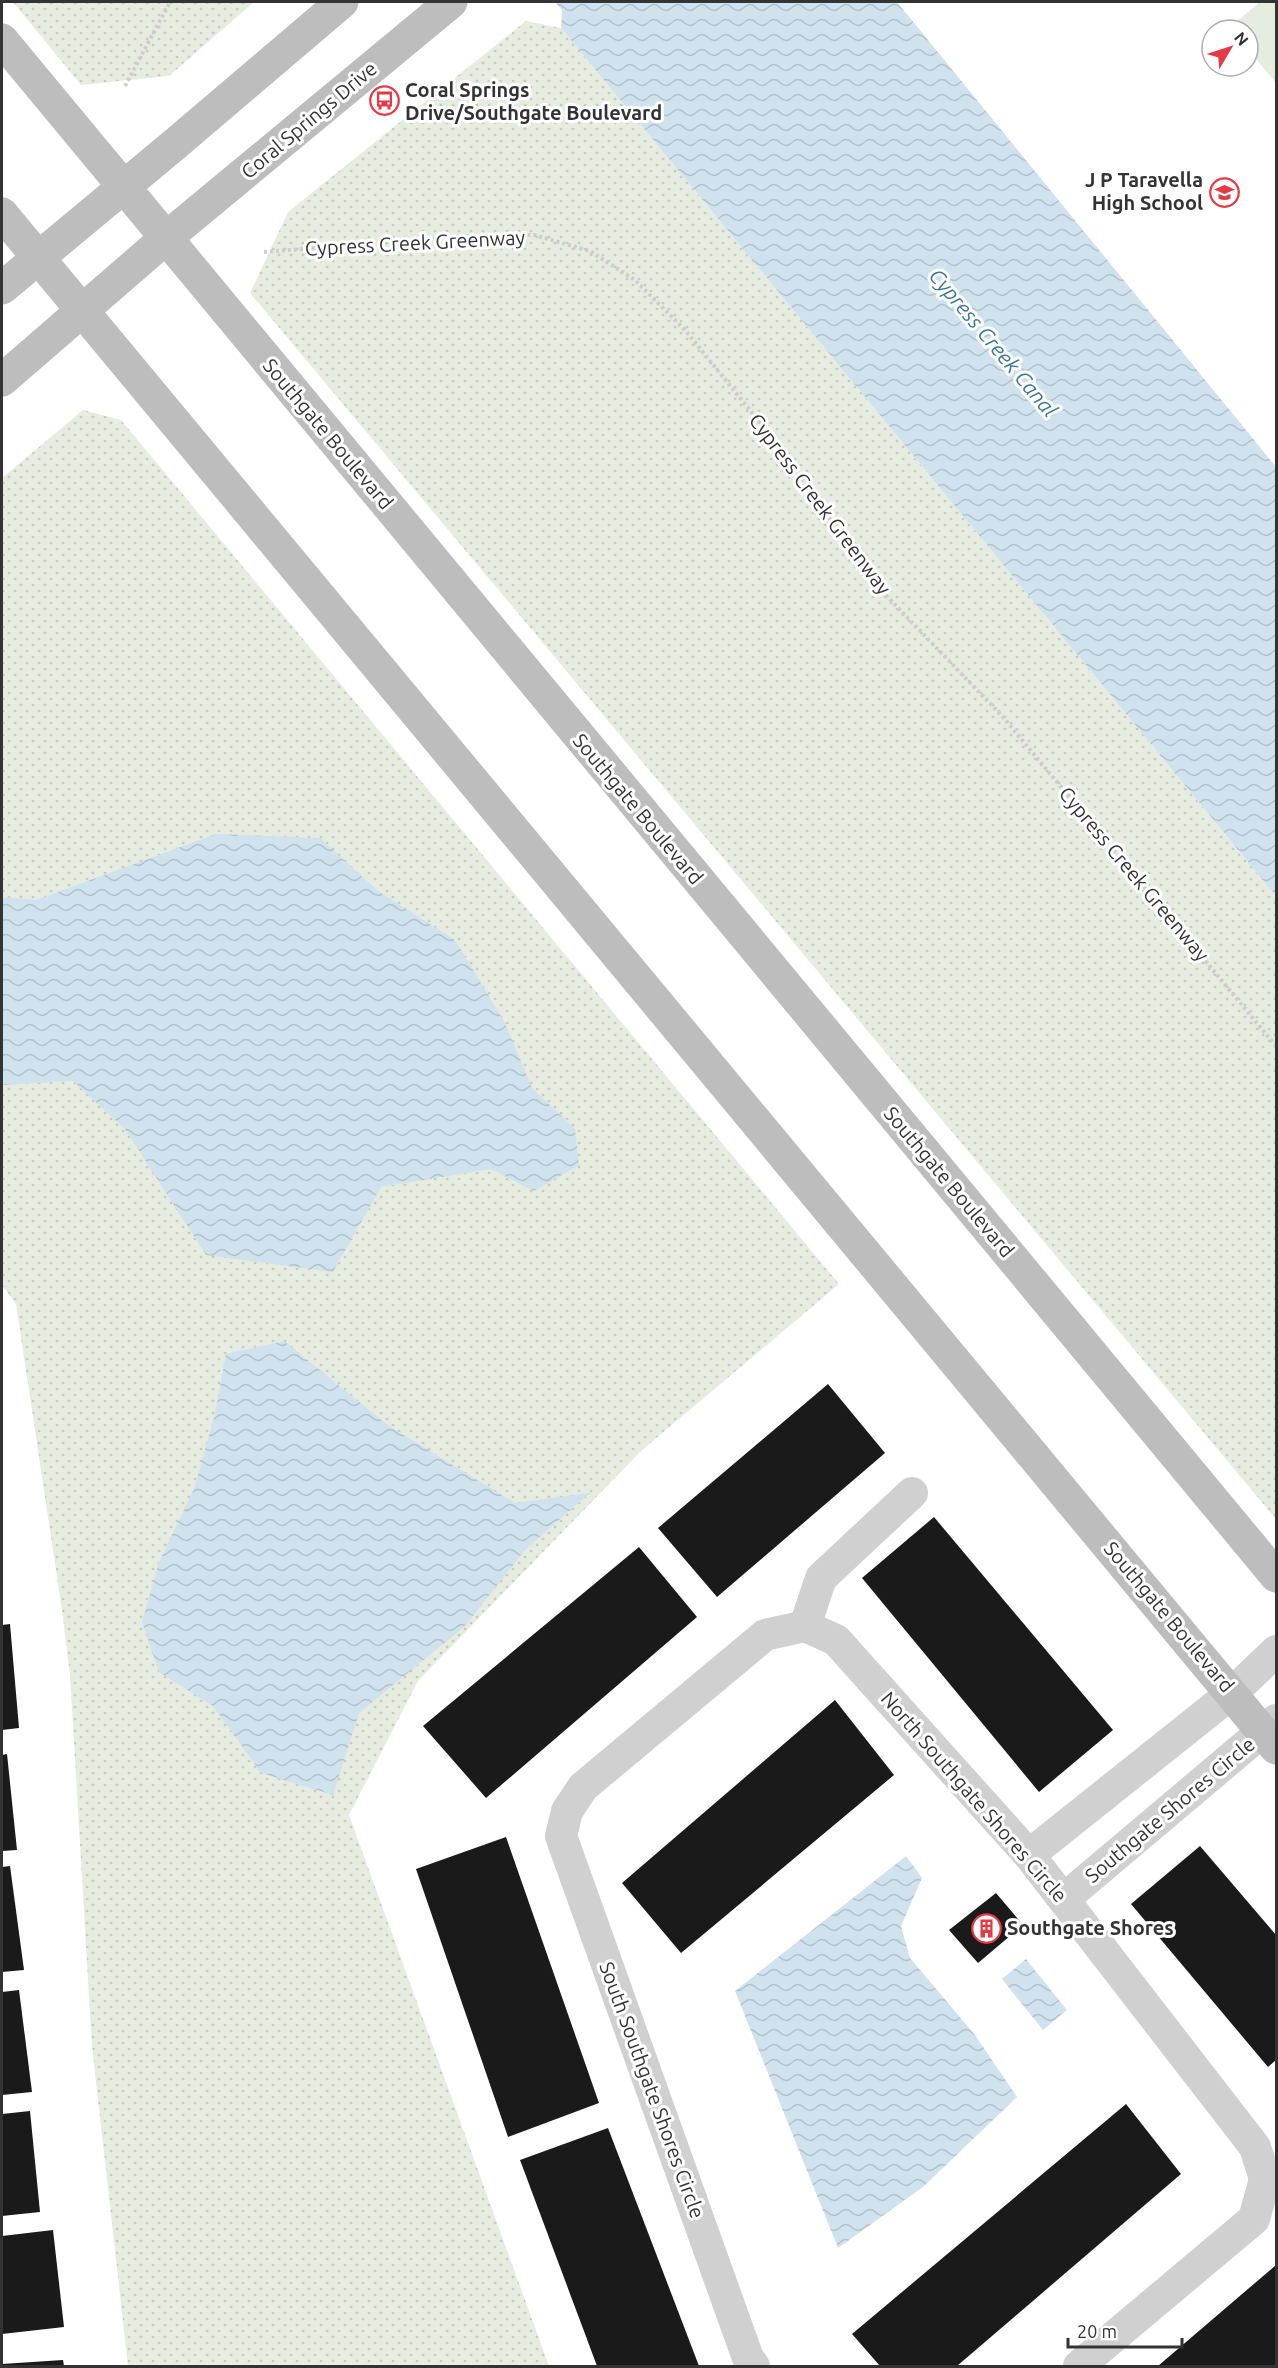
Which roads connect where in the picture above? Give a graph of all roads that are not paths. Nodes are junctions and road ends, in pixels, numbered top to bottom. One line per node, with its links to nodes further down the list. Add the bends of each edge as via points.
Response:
1 (342, 2): 4 (main road)
2 (451, 2): 6 (main road, Coral Springs Drive)
3 (2, 40): 4 (main road, Southgate Boulevard)
4 (123, 188): 6 (main road, Southgate Boulevard); 7 (main road)
5 (2, 213): 7 (main road, Southgate Boulevard)
6 (166, 238): 9 (main road, Coral Springs Drive); 12 (main road, Southgate Boulevard)
7 (38, 256): 8 (main road); 9 (main road, Southgate Boulevard)
8 (2, 288)
9 (83, 310): 10 (main road, Coral Springs Drive); 15 (main road, Southgate Boulevard)
10 (2, 380)
11 (912, 1493): 13 (street, via 821,1578)
12 (1276, 1576)
13 (805, 1626): 17 (street, North Southgate Shores Circle, via 837,1641); 20 (street, South Southgate Shores Circle, via 765,1635 583,1787 567,1811 561,1836)
14 (1276, 1651): 15 (street)
15 (1232, 1693): 16 (main road, Southgate Boulevard); 17 (street)
16 (1272, 1733): 18 (street, Southgate Shores Circle)
17 (1029, 1855): 18 (street, North Southgate Shores Circle)
18 (1064, 1899): 19 (street, North Southgate Shores Circle, via 1255,2147)
19 (1271, 2181): 21 (street, via 1254,2219)
20 (754, 2367)
21 (1079, 2367)

